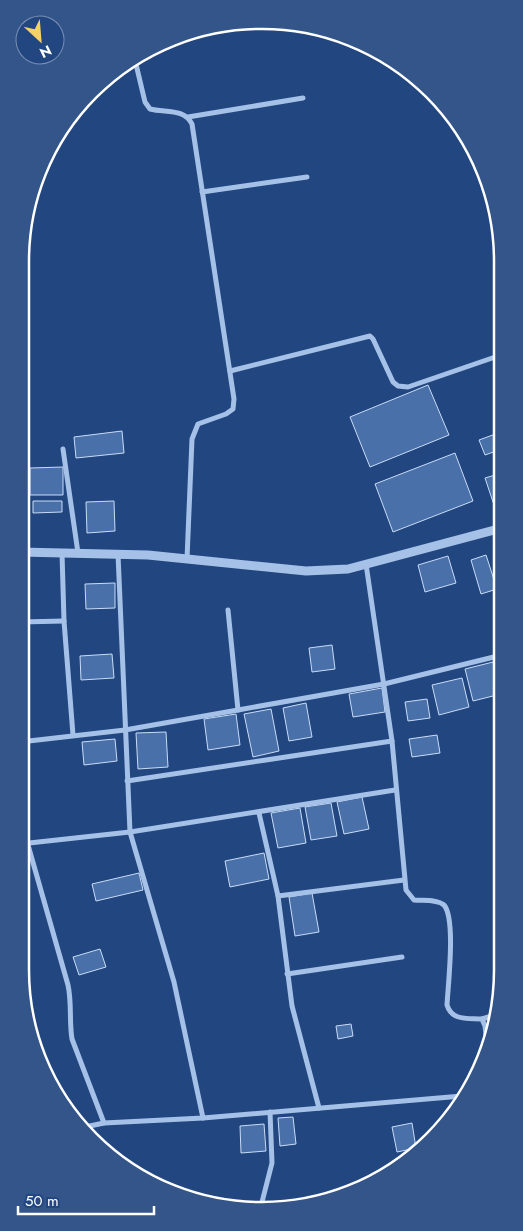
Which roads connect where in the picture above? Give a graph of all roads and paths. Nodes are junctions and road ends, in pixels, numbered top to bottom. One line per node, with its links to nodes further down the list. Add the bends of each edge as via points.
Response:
1 (136, 65): 3 (street, via 145,102 150,109 182,113)
2 (302, 98): 3 (street)
3 (188, 117): 5 (street, via 192,124)
4 (307, 177): 5 (street)
5 (202, 192): 7 (street)
6 (494, 357): 7 (street, via 408,387 398,386 370,336)
7 (230, 371): 14 (street, via 234,399 232,409 198,424 192,439)
8 (63, 450): 12 (street)
9 (494, 530): 15 (street)
10 (29, 552): 11 (street)
11 (62, 553): 12 (street); 17 (street)
12 (78, 553): 13 (street)
13 (118, 554): 14 (street); 22 (street)
14 (187, 559): 15 (street, via 306,571 348,569)
15 (366, 564): 20 (street)
16 (228, 610): 21 (street)
17 (64, 621): 18 (street); 23 (street)
18 (29, 622)
19 (494, 657): 20 (street)
20 (384, 684): 21 (street); 25 (street)
21 (238, 710): 22 (street)
22 (125, 730): 23 (street); 26 (street)
23 (73, 735): 24 (street)
24 (29, 741)
25 (392, 742): 26 (street); 27 (street)
26 (128, 781): 29 (street)
27 (395, 790): 28 (street); 32 (street)
28 (260, 813): 29 (street); 33 (street)
29 (130, 832): 30 (street); 42 (street, via 174,982)
30 (29, 842)
31 (29, 862): 43 (street, via 71,997 72,1039)
32 (404, 880): 33 (street); 37 (street, via 409,897 439,902 448,914 449,1012 460,1018)
33 (278, 896): 35 (street)
34 (402, 957): 35 (street)
35 (287, 974): 40 (street)
36 (490, 1017): 37 (street)
37 (482, 1019): 38 (street)
38 (486, 1031)
39 (457, 1096): 40 (street)
40 (319, 1108): 41 (street)
41 (270, 1112): 42 (street); 45 (street, via 272,1163)
42 (203, 1118): 43 (street)
43 (104, 1123): 44 (street)
44 (90, 1126)
45 (262, 1202)

